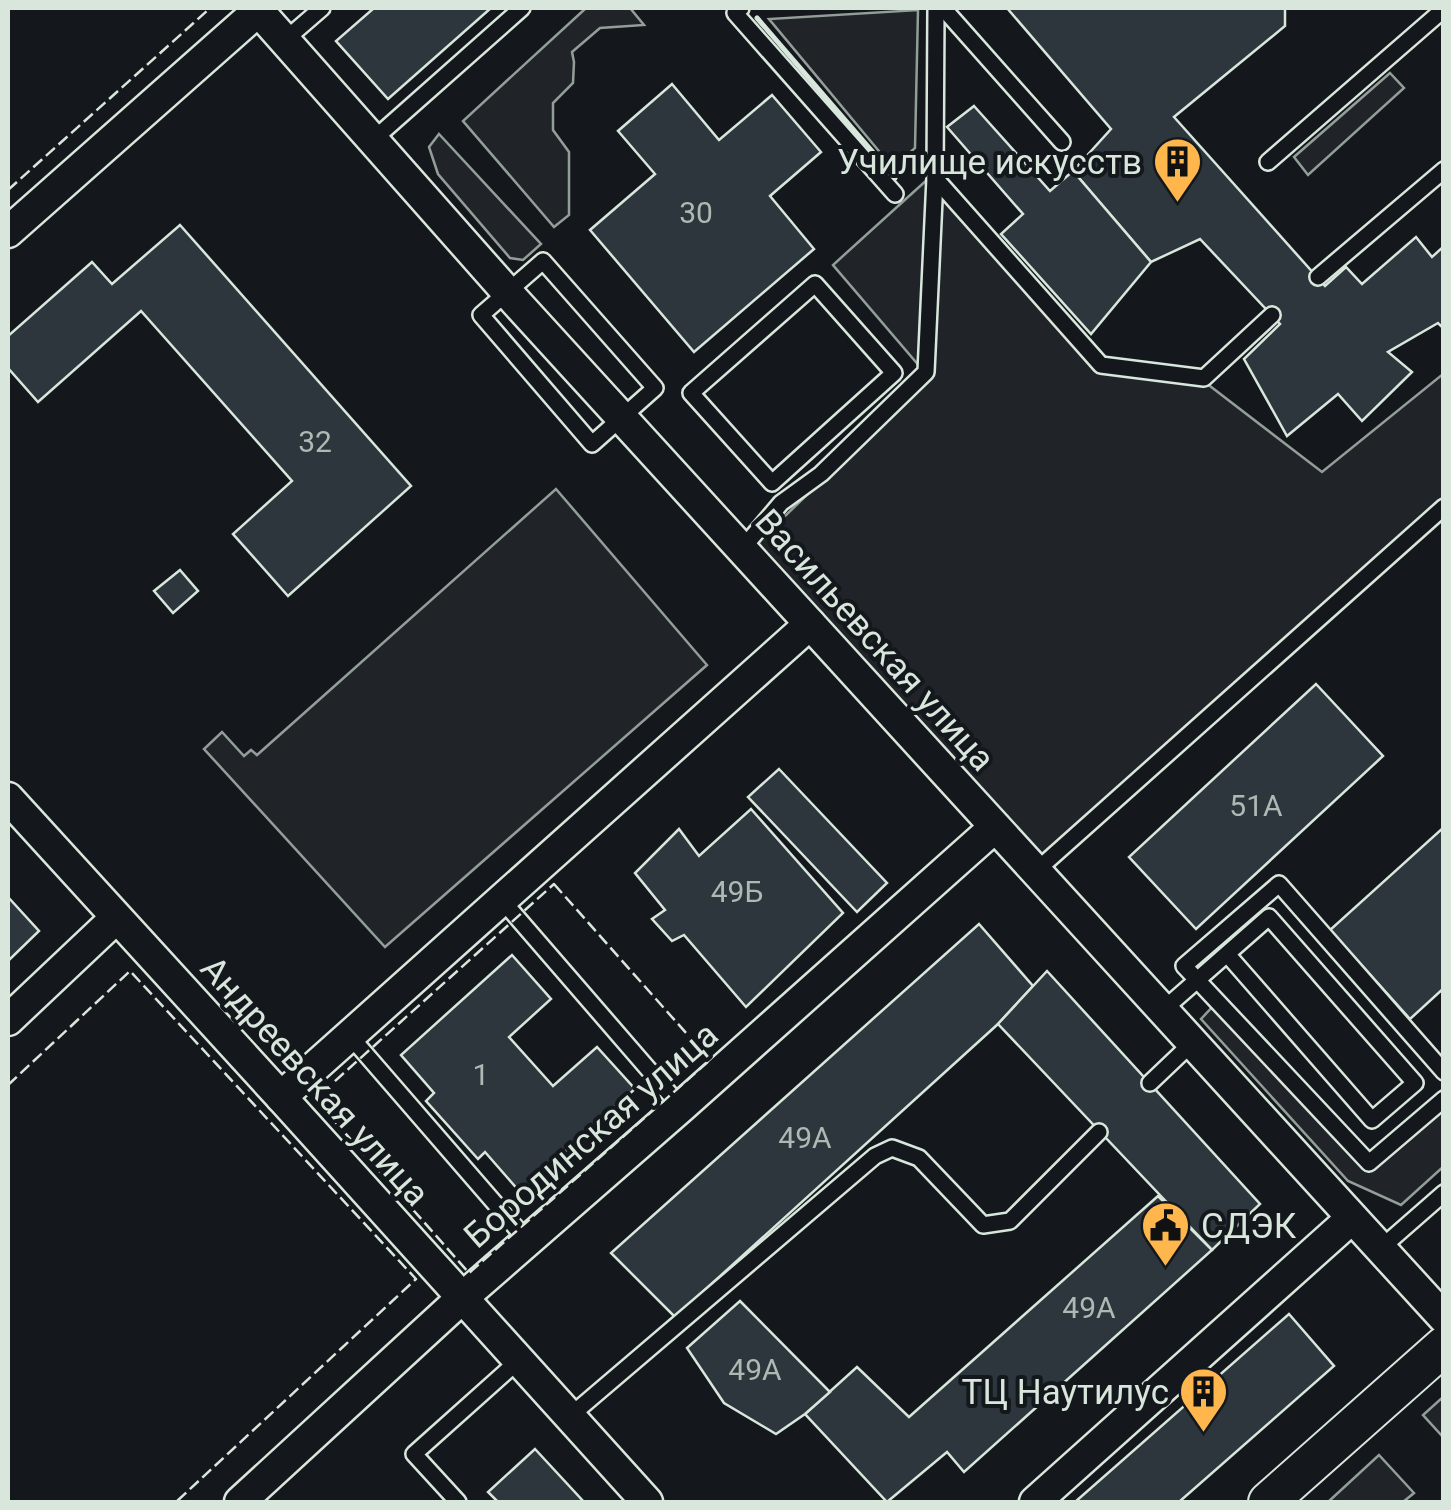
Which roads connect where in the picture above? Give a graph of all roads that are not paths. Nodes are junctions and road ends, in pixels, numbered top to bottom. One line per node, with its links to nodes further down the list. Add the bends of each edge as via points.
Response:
1 (322, 8): 7 (lane)
2 (522, 8): 8 (lane)
3 (741, 8): 13 (lane, via 735,13)
4 (939, 8): 9 (lane); 12 (lane)
5 (1444, 8): 10 (lane)
6 (258, 9): 7 (street, Васильевская улица); 14 (street)
7 (286, 40): 8 (street, Васильевская улица)
8 (373, 140): 16 (street, Васильевская улица)
9 (1062, 142)
10 (1268, 162)
11 (1444, 170): 15 (lane)
12 (935, 178): 17 (lane, via 1101,366 1204,378); 20 (lane, via 926,372)
13 (895, 194)
14 (8, 232)
15 (1318, 277)
16 (508, 292): 18 (street, Васильевская улица); 18 (lane, via 543,261 655,388)
17 (1272, 315)
18 (622, 418): 22 (street, Васильевская улица)
19 (805, 454): 19 (lane, via 894,373 815,284 691,393 772,483); 20 (lane)
20 (820, 474): 22 (lane, via 781,503)
21 (1444, 507): 26 (lane)
22 (742, 549): 23 (street, Васильевская улица)
23 (810, 624): 25 (street, Васильевская улица); 27 (street)
24 (8, 798): 28 (street, Андреевская улица)
25 (995, 826): 26 (street, Васильевская улица); 39 (street, Бородинская улица)
26 (1036, 871): 31 (street, Васильевская улица)
27 (502, 900): 33 (street); 39 (lane)
28 (116, 918): 32 (street); 37 (street, Андреевская улица)
29 (1227, 954): 29 (lane, via 1269,917 1415,1083 1372,1120); 30 (lane)
30 (1197, 980): 31 (lane); 35 (lane, via 1184,966 1279,884); 38 (lane, via 1369,1163)
31 (1163, 1010): 34 (street, Васильевская улица)
32 (8, 1020)
33 (350, 1036): 37 (street); 43 (lane)
34 (1192, 1043): 36 (lane); 42 (street, Васильевская улица)
35 (1444, 1072)
36 (1150, 1083)
37 (281, 1097): 45 (street, Андреевская улица)
38 (1444, 1099)
39 (680, 1108): 43 (street, Бородинская улица)
40 (1099, 1132): 49 (lane, via 1010,1221 983,1225 919,1158 892,1148 875,1156)
41 (1444, 1193): 44 (lane)
42 (1352, 1218): 44 (street, Васильевская улица); 53 (street)
43 (526, 1242): 45 (street, Бородинская улица)
44 (1380, 1249): 46 (street, Васильевская улица)
45 (461, 1299): 48 (street, Андреевская улица); 50 (street, Бородинская улица)
46 (1444, 1318)
47 (1444, 1346): 54 (street)
48 (518, 1361): 49 (street, Андреевская улица); 51 (lane, via 414,1454)
49 (569, 1418): 52 (street, Андреевская улица)
50 (240, 1502)
51 (458, 1502)
52 (647, 1502)
53 (1034, 1502)
54 (1268, 1502)

